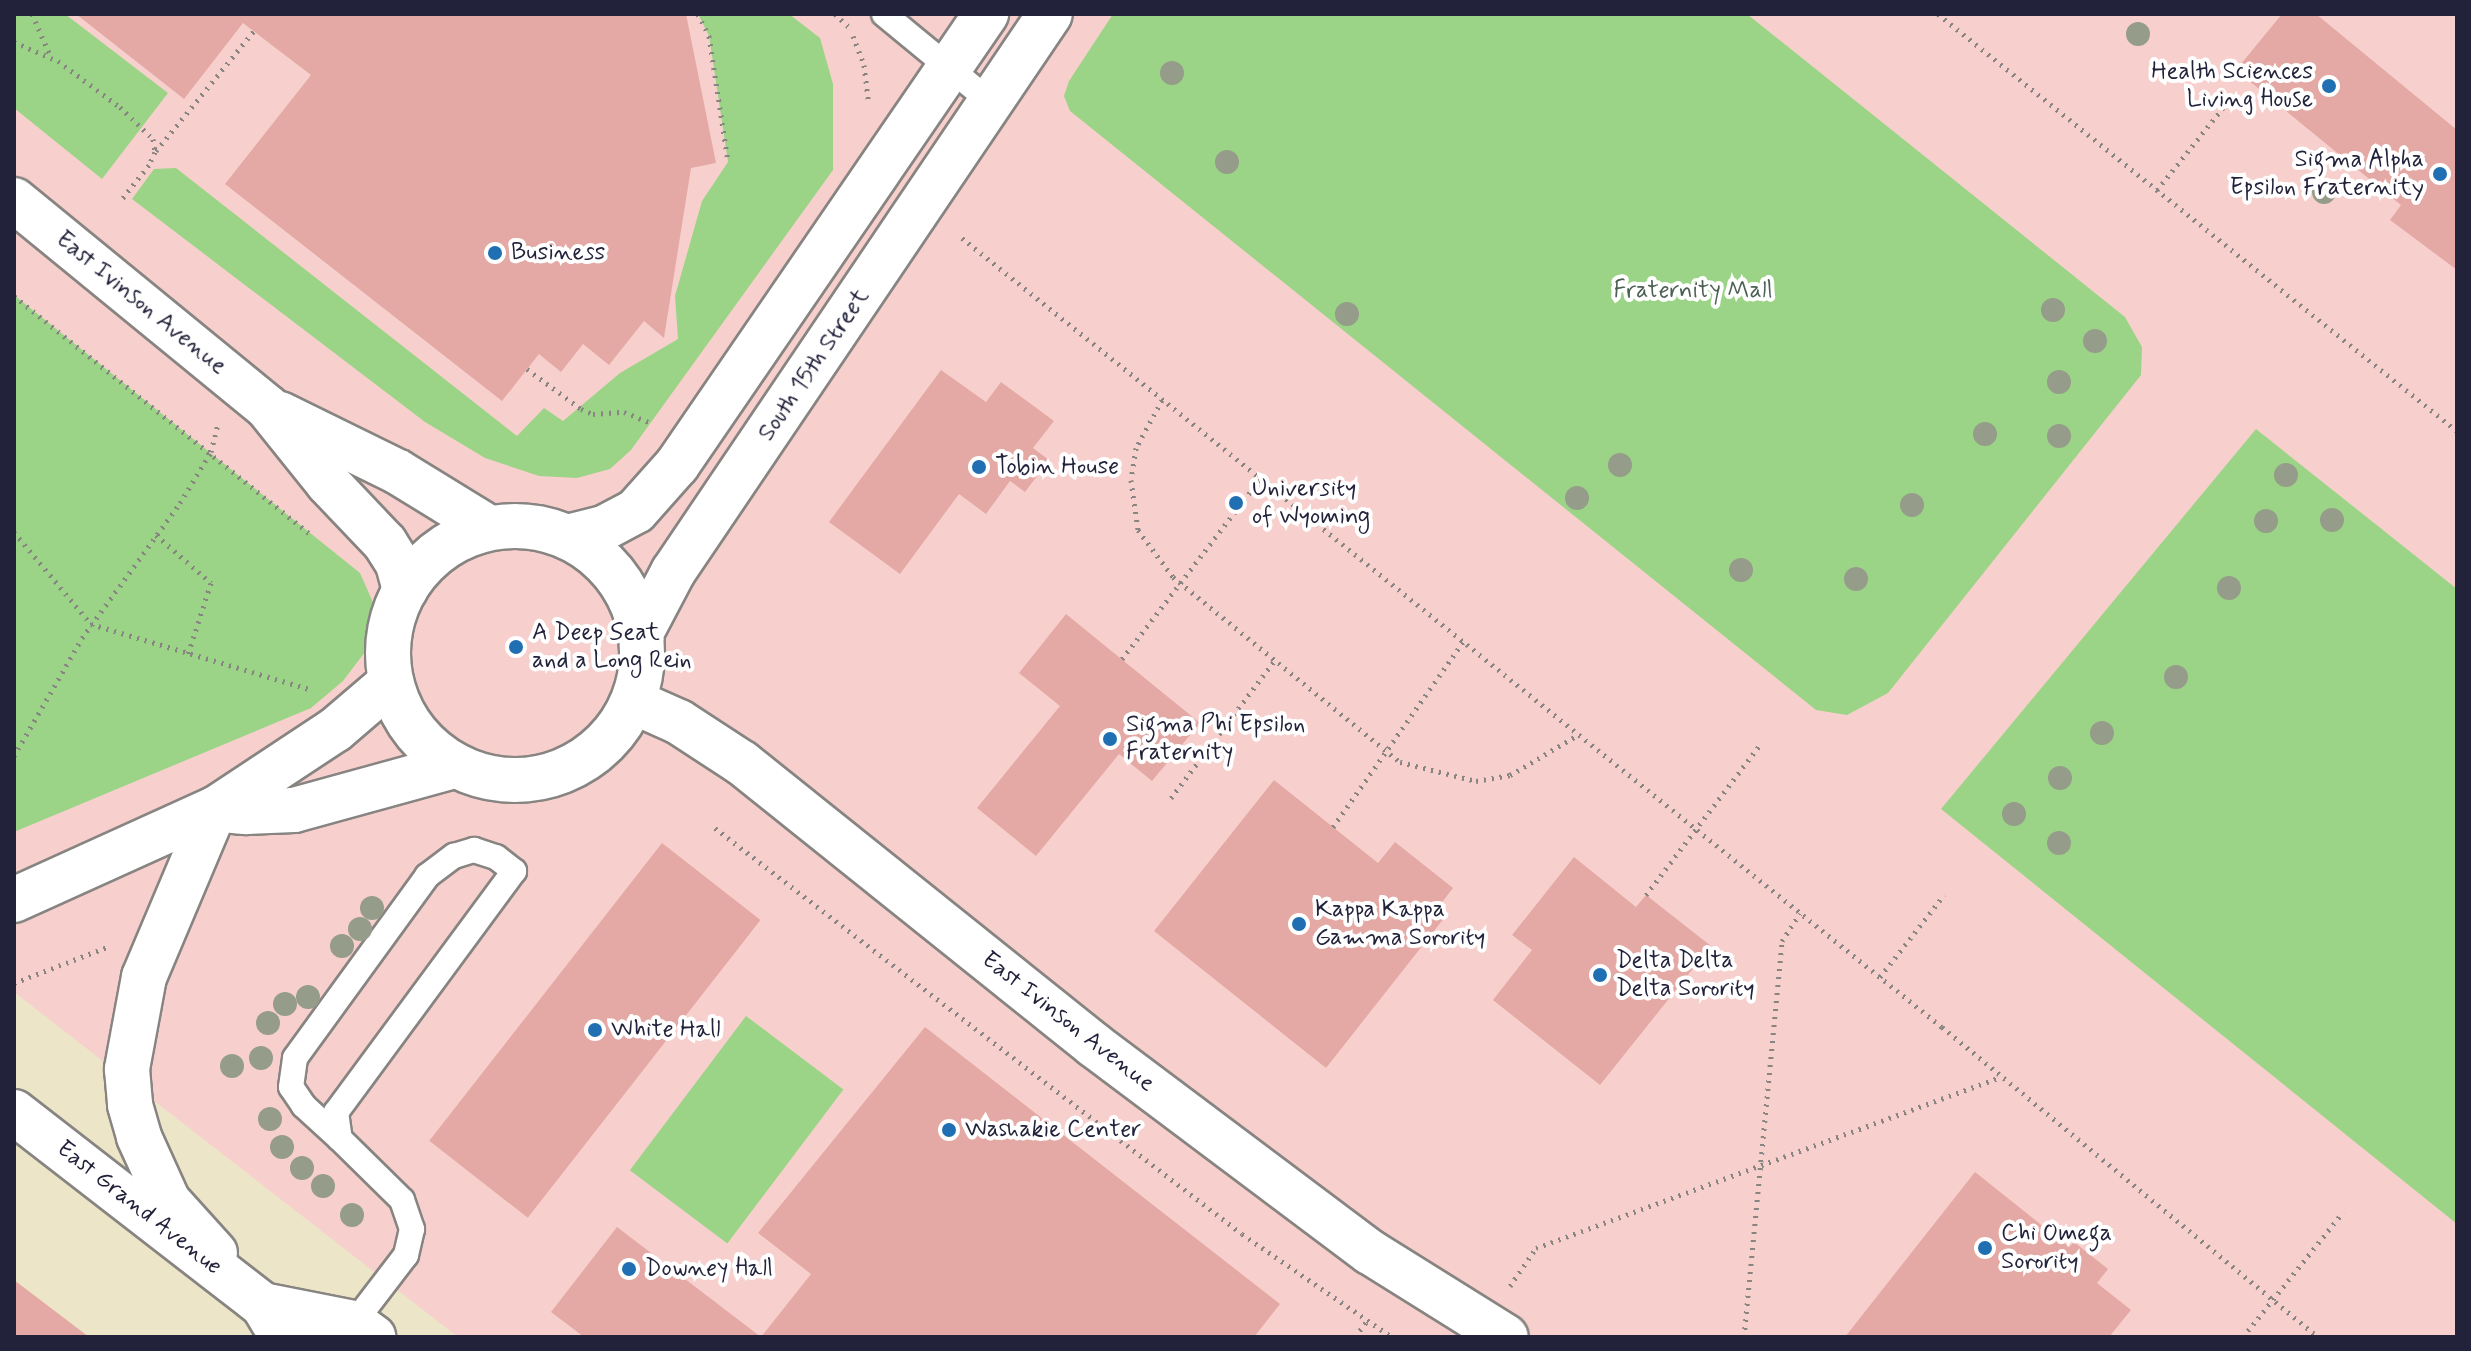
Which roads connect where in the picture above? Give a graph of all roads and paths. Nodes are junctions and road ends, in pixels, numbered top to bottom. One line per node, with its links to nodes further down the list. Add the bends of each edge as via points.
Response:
1 (32, 14): 9 (path)
2 (698, 14): 14 (path, via 709,36)
3 (884, 14): 10 (lane)
4 (986, 14): 10 (main road, South 15th Street)
5 (1050, 14): 12 (main road, South 15th Street)
6 (1938, 14): 15 (path)
7 (254, 31): 13 (path)
8 (14, 42): 9 (path)
9 (51, 58): 13 (path, via 120,107 153,139)
10 (950, 69): 12 (lane); 31 (main road, South 15th Street, via 677,465 636,511 604,528)
11 (2230, 99): 15 (path)
12 (992, 103): 36 (main road, South 15th Street, via 673,572)
13 (155, 152): 16 (path)
14 (728, 162)
15 (2157, 190): 25 (path)
16 (122, 199)
17 (14, 200): 21 (main road, East Ivinson Avenue)
18 (962, 238): 22 (path)
19 (14, 296): 26 (path)
20 (527, 369): 24 (path, via 581,409 635,414)
21 (229, 374): 23 (main road, East Ivinson Avenue); 26 (path)
22 (1162, 400): 27 (path); 33 (path, via 1136,448 1131,480 1138,530)
23 (267, 407): 28 (main road, East Ivinson Avenue, via 398,472); 34 (main road, East Ivinson Avenue, via 385,543)
24 (658, 426)
25 (2457, 431)
26 (210, 454): 30 (path); 32 (path)
27 (1260, 479): 33 (path); 37 (path)
28 (489, 528): 31 (main road, South 15th Street, via 521,526); 34 (main road, South 15th Street, via 434,555)
29 (14, 532): 35 (path)
30 (156, 535): 35 (path); 38 (path, via 211,583)
31 (567, 537): 36 (main road, South 15th Street, via 605,563 624,587)
32 (322, 545)
33 (1180, 583): 39 (path); 40 (path)
34 (405, 590): 41 (main road, South 15th Street, via 389,635)
35 (91, 624): 38 (path); 47 (path)
36 (642, 631): 43 (main road, South 15th Street, via 642,674)
37 (1463, 642): 44 (path); 46 (path)
38 (188, 654): 42 (path)
39 (1122, 659)
40 (1275, 660): 46 (path); 49 (path)
41 (391, 682): 48 (main road, South 15th Street, via 409,724); 50 (main road, via 335,730)
42 (317, 691)
43 (634, 702): 48 (main road, South 15th Street, via 598,751 545,778 483,777); 70 (main road, East Ivinson Avenue, via 679,722 742,763 1107,1054 1370,1252)
44 (1578, 735): 46 (path, via 1510,775 1476,781 1400,762); 53 (path)
45 (1760, 745): 53 (path)
46 (1387, 751): 51 (path)
47 (14, 756)
48 (454, 766): 50 (main road, via 294,810)
49 (1171, 798)
50 (215, 809): 56 (main road); 67 (main road, via 144,977 127,1069 130,1105 168,1201)
51 (1333, 827)
52 (715, 828): 68 (path, via 1242,1234)
53 (1696, 829): 54 (path); 57 (path)
54 (1646, 895)
55 (1944, 895): 59 (path)
56 (14, 900)
57 (1800, 913): 59 (path); 64 (path, via 1782,941)
58 (119, 952): 60 (path, via 106,945)
59 (1880, 977): 61 (path)
60 (14, 983)
61 (2002, 1077): 64 (path); 66 (path)
62 (14, 1112): 67 (main road, East Grand Avenue)
63 (340, 1139): 63 (lane, via 336,1112 514,871 496,857 474,850 454,856 427,876 295,1058 291,1087); 69 (lane, via 402,1200 412,1229 406,1255)
64 (1760, 1166): 70 (path, via 1536,1248); 73 (path)
65 (2343, 1212): 66 (path)
66 (2272, 1301): 74 (path); 75 (path)
67 (272, 1321): 69 (main road, East Grand Avenue)
68 (1367, 1321): 71 (path); 72 (path)
69 (363, 1330)
70 (1496, 1330)
71 (1355, 1337)
72 (1392, 1337)
73 (1744, 1337)
74 (2243, 1337)
75 (2318, 1337)

